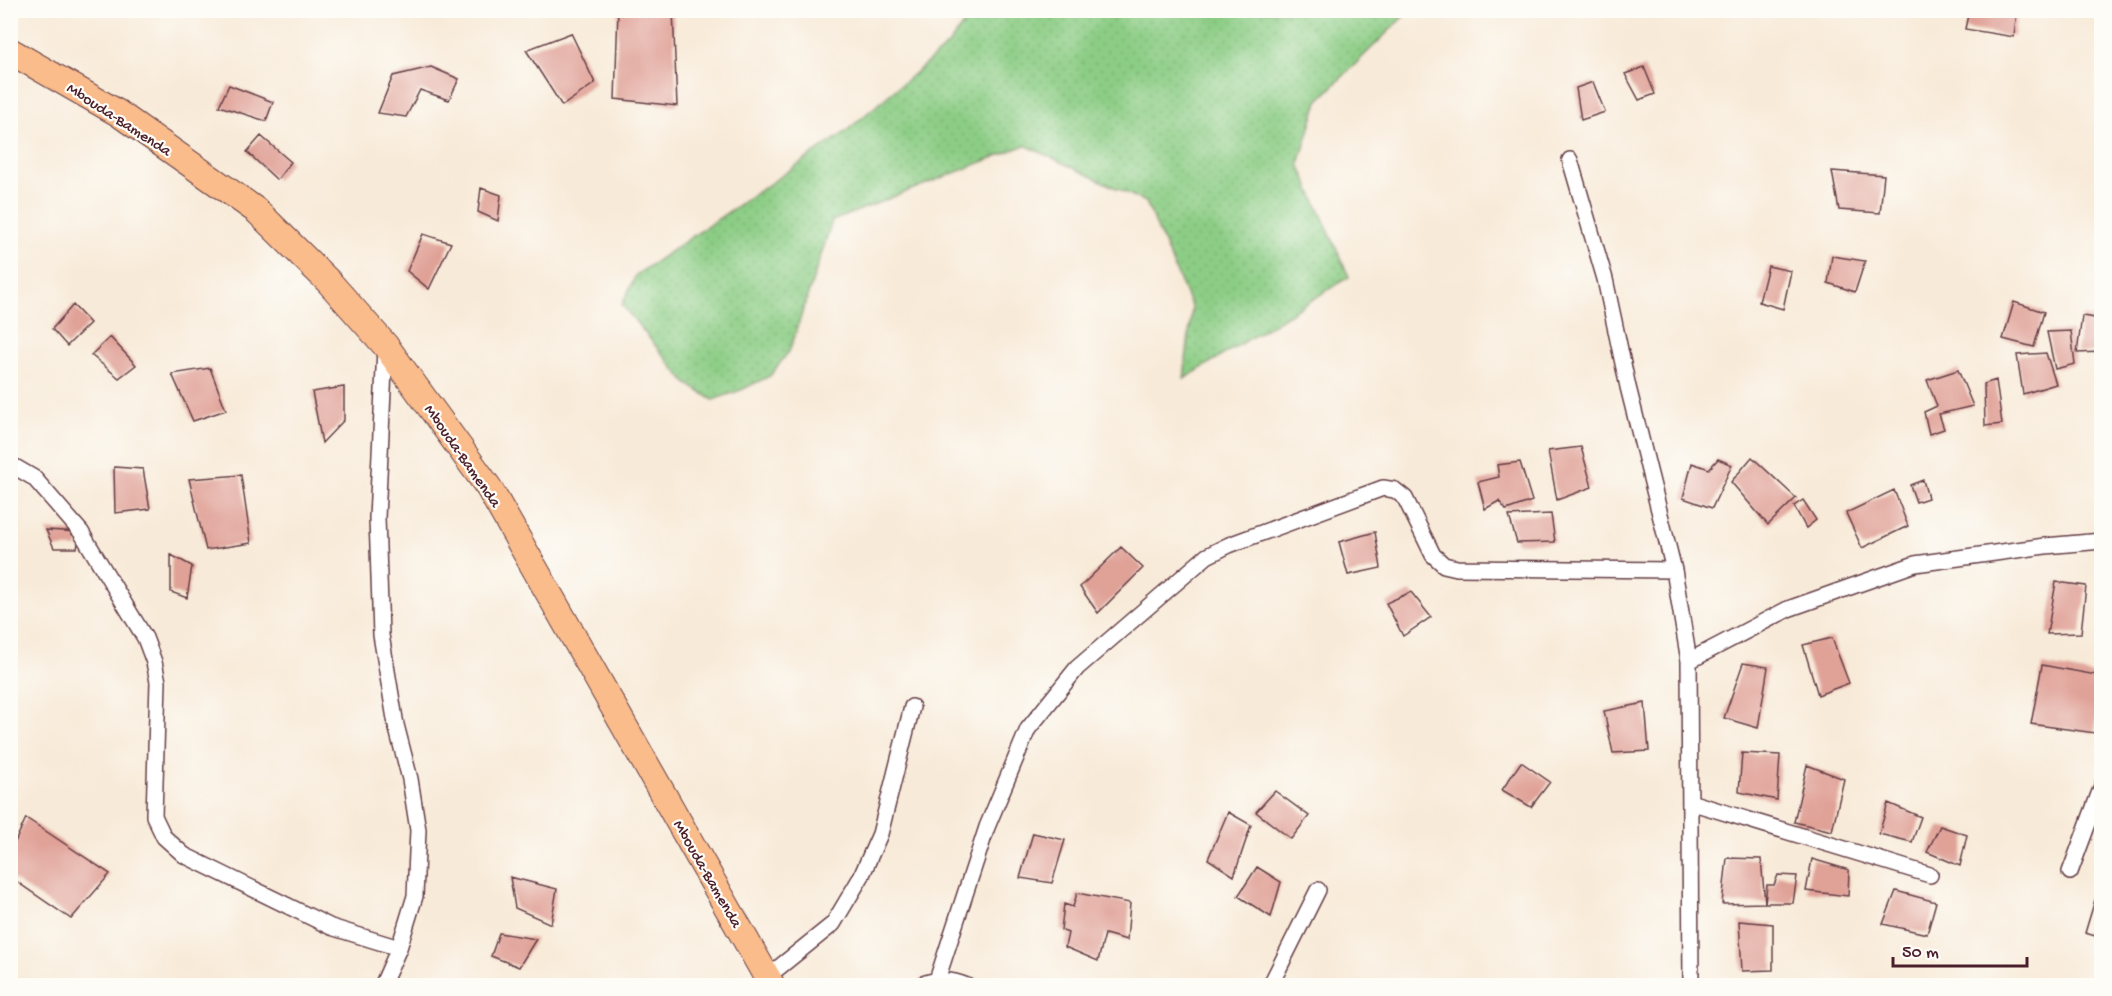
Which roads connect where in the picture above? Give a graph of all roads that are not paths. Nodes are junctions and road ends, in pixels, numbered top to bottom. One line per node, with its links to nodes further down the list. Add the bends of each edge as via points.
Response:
1 (10, 51): 3 (highway, Mbouda-Bamenda, via 118,113 257,211 329,282)
2 (1570, 160): 6 (street, via 1605,279)
3 (385, 345): 14 (street, via 377,518 381,635 418,830 415,896); 16 (highway, Mbouda-Bamenda, via 489,488)
4 (10, 464): 14 (street, via 34,478 81,532 145,638 158,682 154,816 164,837 184,855 331,927)
5 (2102, 542): 7 (street, via 1915,564 1788,609)
6 (1674, 570): 7 (street); 15 (street, via 1444,565 1433,555 1405,498 1395,490 1383,488 1207,556 1077,668 1028,729 987,826)
7 (1689, 661): 10 (street)
8 (912, 707): 16 (street, via 880,834 861,877 833,924)
9 (2102, 786): 11 (street)
10 (1690, 802): 12 (street); 21 (street)
11 (2070, 872)
12 (1930, 875)
13 (1318, 890): 20 (street)
14 (399, 948): 17 (street)
15 (937, 980): 18 (street); 19 (street)
16 (770, 981)
17 (382, 986)
18 (919, 986)
19 (967, 986)
20 (1270, 986)
21 (1691, 986)

